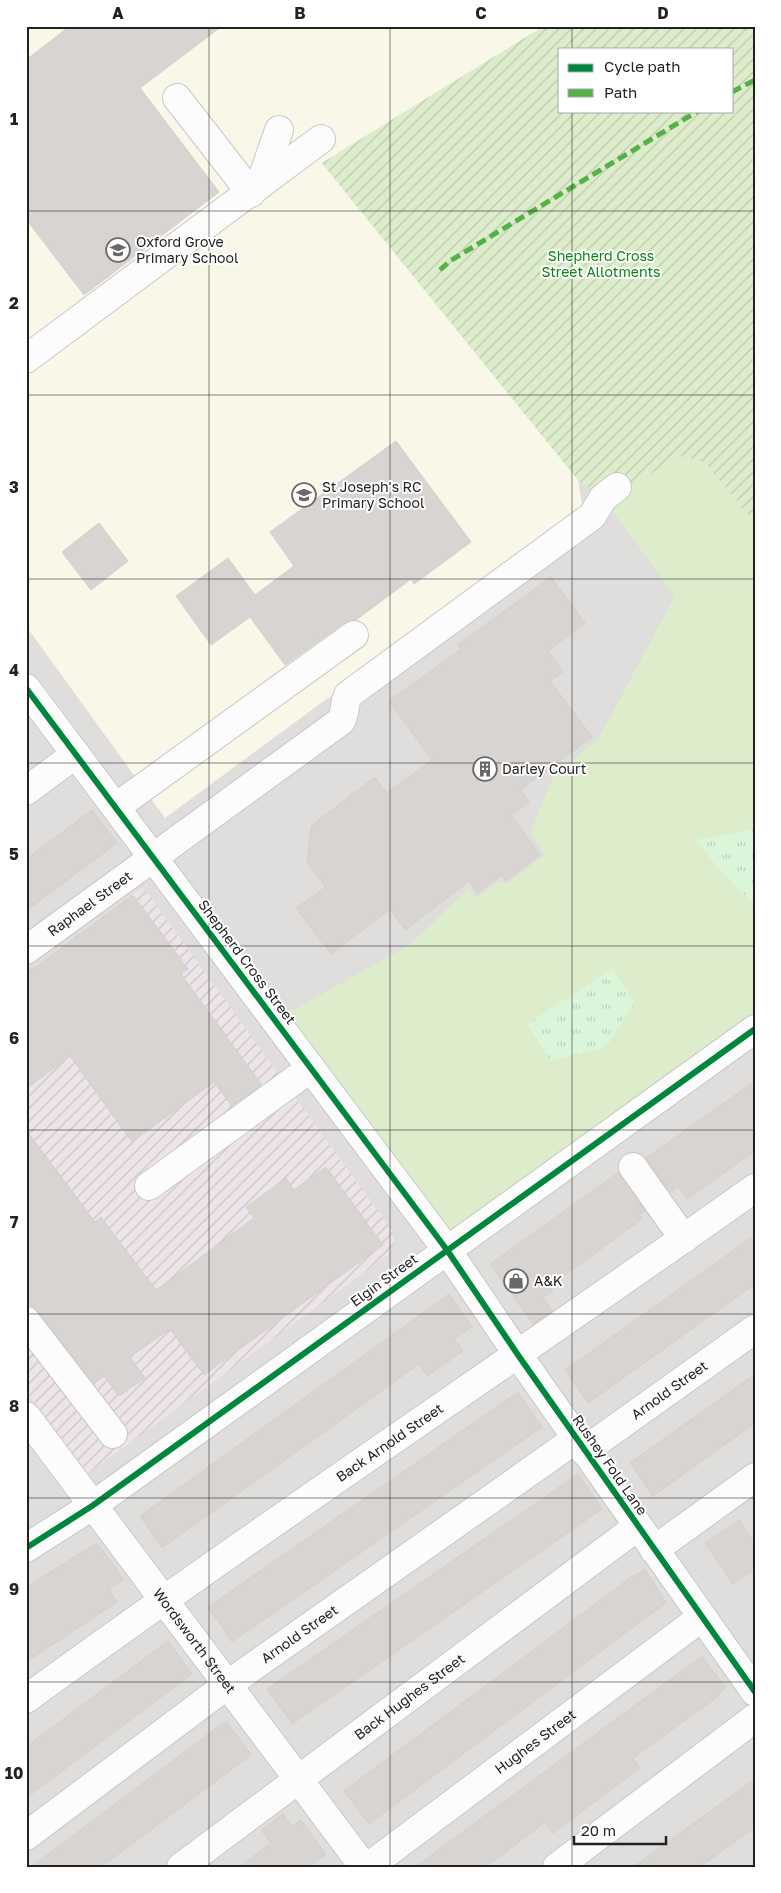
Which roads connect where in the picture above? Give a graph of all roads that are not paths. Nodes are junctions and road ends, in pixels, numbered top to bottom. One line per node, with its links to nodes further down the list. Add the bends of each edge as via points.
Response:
1 (177, 98): 4 (street)
2 (279, 130): 4 (street)
3 (321, 139): 4 (street)
4 (255, 189): 5 (street)
5 (26, 359)
6 (617, 487): 12 (street, Raphael Street, via 602,498 592,516 348,695 341,721)
7 (354, 635): 11 (street)
8 (26, 688): 9 (street, Shepherd Cross Street)
9 (76, 754): 10 (street); 11 (street, Shepherd Cross Street)
10 (26, 791)
11 (116, 807): 12 (street, Shepherd Cross Street)
12 (154, 858): 13 (street, Raphael Street); 15 (street, Shepherd Cross Street)
13 (26, 950)
14 (755, 1029): 20 (street, Elgin Street)
15 (311, 1068): 17 (street); 20 (street, Shepherd Cross Street)
16 (633, 1167): 19 (street)
17 (149, 1186)
18 (755, 1188): 19 (street, Back Arnold Street)
19 (684, 1238): 23 (street, Back Arnold Street)
20 (447, 1250): 23 (street, Rushey Fold Lane); 28 (street, Elgin Street)
21 (26, 1321): 25 (street)
22 (755, 1329): 26 (street, Arnold Street)
23 (518, 1355): 26 (street, Rushey Fold Lane); 32 (street, Back Arnold Street)
24 (26, 1416): 28 (street, Wordsworth Street)
25 (113, 1434)
26 (580, 1445): 29 (street, Rushey Fold Lane); 34 (street, Arnold Street)
27 (755, 1477): 31 (street)
28 (92, 1506): 30 (street, Elgin Street); 32 (street, Wordsworth Street)
29 (637, 1527): 31 (street, Rushey Fold Lane); 38 (street, Back Hughes Street)
30 (26, 1548)
31 (654, 1550): 33 (street, Rushey Fold Lane)
32 (162, 1600): 34 (street, Wordsworth Street); 36 (street, Back Arnold Street)
33 (702, 1617): 35 (street, Rushey Fold Lane); 41 (street, Hughes Street)
34 (227, 1684): 38 (street, Wordsworth Street); 39 (street, Arnold Street)
35 (755, 1692)
36 (26, 1699)
37 (755, 1718): 42 (street)
38 (298, 1779): 40 (street, Back Hughes Street); 41 (street, Wordsworth Street)
39 (26, 1836)
40 (181, 1867)
41 (366, 1867)
42 (557, 1867)

